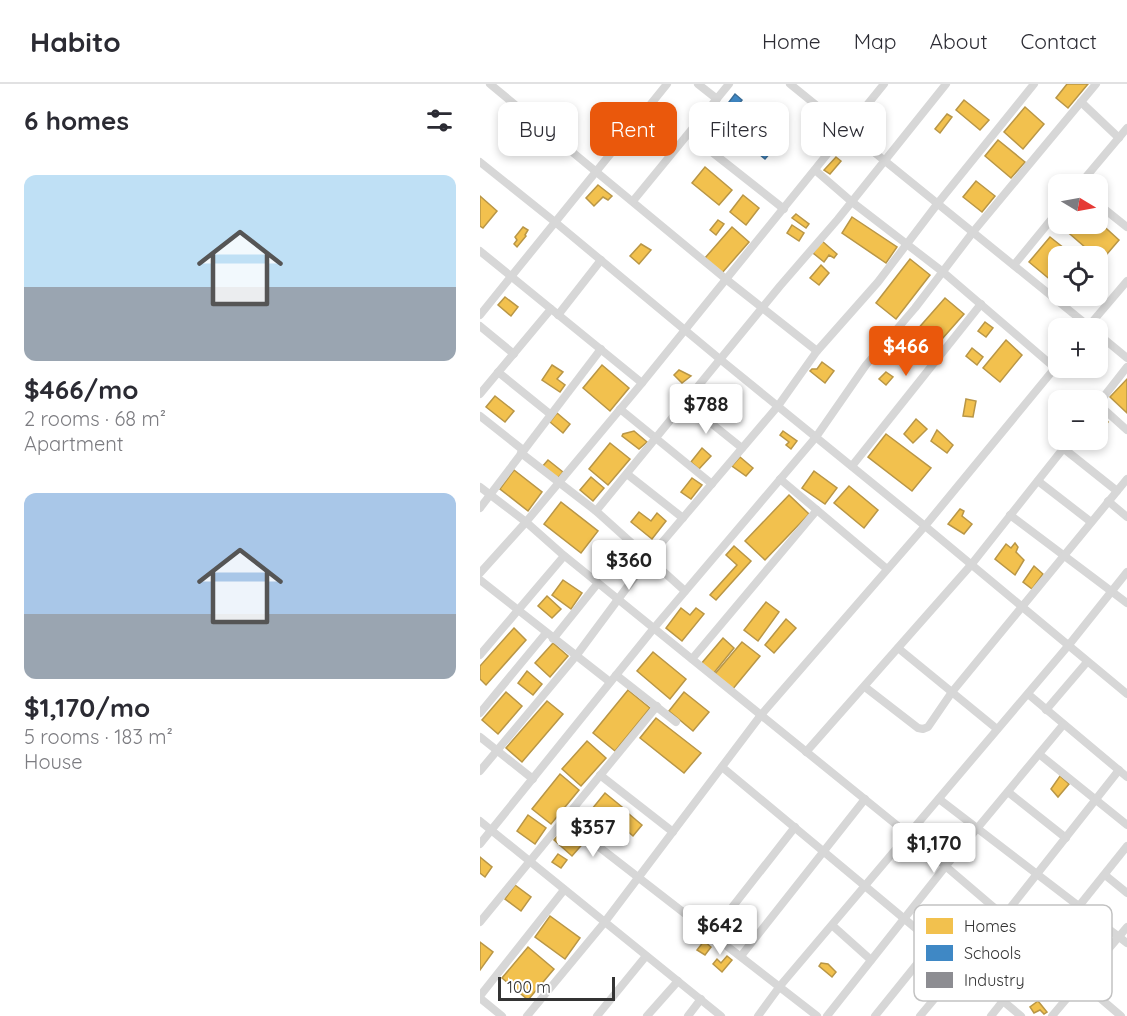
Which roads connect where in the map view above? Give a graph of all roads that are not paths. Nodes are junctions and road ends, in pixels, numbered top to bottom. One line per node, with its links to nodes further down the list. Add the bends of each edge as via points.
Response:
1 (490, 84): 24 (street)
2 (667, 84): 24 (street)
3 (698, 84): 10 (street)
4 (729, 84): 10 (street)
5 (790, 84): 12 (street)
6 (946, 84): 21 (street)
7 (1034, 84): 28 (street)
8 (1096, 84): 14 (street)
9 (882, 85): 13 (street)
10 (717, 99): 11 (street)
11 (715, 102)
12 (813, 102)
13 (869, 102)
14 (1080, 102): 17 (street); 34 (street)
15 (1127, 128): 17 (street)
16 (689, 134): 26 (street)
17 (1119, 138): 25 (street)
18 (717, 156): 29 (street)
19 (826, 156): 23 (street)
20 (880, 156): 21 (street)
21 (885, 160): 27 (street); 28 (street)
22 (480, 162): 31 (street)
23 (815, 170): 27 (street); 29 (street)
24 (596, 171): 26 (street); 31 (street)
25 (1088, 174)
26 (633, 201): 41 (street)
27 (852, 202): 35 (street); 44 (street)
28 (938, 203): 34 (street); 35 (street)
29 (784, 209): 41 (street)
30 (1108, 212): 33 (street)
31 (555, 222): 37 (street); 40 (street)
32 (1048, 223): 38 (street)
33 (1127, 227)
34 (974, 232): 38 (street); 39 (street)
35 (906, 245): 39 (street); 53 (street)
36 (480, 251): 40 (street)
37 (601, 260): 45 (street); 50 (street)
38 (1014, 265): 47 (street)
39 (943, 272): 43 (street); 69 (street, via 866,364)
40 (512, 277): 45 (street); 46 (street)
41 (727, 280): 44 (street); 50 (street)
42 (1127, 281): 48 (street)
43 (981, 304): 55 (street); 75 (street)
44 (762, 308): 53 (street); 57 (street)
45 (555, 312): 52 (street); 54 (street)
46 (480, 315)
47 (1077, 318)
48 (1097, 318)
49 (480, 326): 54 (street)
50 (685, 330): 57 (street); 61 (street)
51 (1108, 342): 56 (street)
52 (601, 349): 61 (street); 66 (street)
53 (818, 351): 64 (street)
54 (514, 354): 59 (street)
55 (1048, 358)
56 (1127, 358)
57 (721, 360): 63 (street); 64 (street)
58 (1127, 367): 68 (street, via 1098,404)
59 (498, 372): 62 (street); 66 (street)
60 (1048, 376): 94 (street)
61 (642, 383): 65 (street)
62 (480, 394)
63 (686, 403): 70 (street); 71 (street)
64 (778, 406): 69 (street); 71 (street)
65 (620, 409): 70 (street); 80 (street)
66 (550, 414): 74 (street)
67 (480, 416): 74 (street)
68 (1127, 430)
69 (816, 437): 75 (street); 77 (street)
70 (656, 438): 76 (street); 81 (street)
71 (742, 448): 81 (street)
72 (1061, 450): 79 (street)
73 (1066, 450): 83 (street)
74 (522, 452): 80 (street); 84 (street)
75 (852, 466): 94 (street)
76 (627, 474): 88 (street); 91 (street)
77 (780, 479): 87 (street); 104 (street)
78 (1127, 479): 83 (street)
79 (1038, 481): 89 (street); 93 (street)
80 (559, 483): 88 (street); 92 (street)
81 (712, 484): 91 (street)
82 (480, 487): 84 (street)
83 (1117, 491): 85 (street)
84 (490, 495): 86 (street); 92 (street)
85 (1108, 501): 90 (street); 93 (street)
86 (480, 508)
87 (817, 510): 99 (street); 116 (street)
88 (596, 511): 97 (street)
89 (1010, 515): 95 (street); 98 (street)
90 (1127, 517)
91 (683, 518): 97 (street)
92 (526, 522): 96 (street); 101 (street)
93 (1091, 522): 95 (street)
94 (925, 526): 98 (street); 99 (street)
95 (1064, 555): 105 (street); 108 (street)
96 (564, 556): 103 (street); 109 (street)
97 (648, 559): 104 (street); 106 (street)
98 (971, 565): 108 (street); 113 (street)
99 (887, 569): 126 (street)
100 (1127, 572): 105 (street)
101 (480, 573)
102 (480, 580): 109 (street)
103 (598, 583): 106 (street); 111 (street)
104 (685, 591): 110 (street)
105 (1112, 592): 107 (street); 112 (street)
106 (618, 599): 110 (street); 115 (street)
107 (1127, 603)
108 (1021, 607): 112 (street); 120 (street)
109 (517, 610): 111 (street); 114 (street)
110 (654, 628): 116 (street); 118 (street)
111 (550, 636): 115 (street); 125 (street)
112 (1068, 646): 117 (street); 121 (street)
113 (898, 648): 119 (street); 120 (street)
114 (480, 655)
115 (576, 656): 118 (street); 131 (street)
116 (692, 659): 126 (street)
117 (1087, 662): 122 (street); 124 (street)
118 (613, 679): 123 (street); 139 (street)
119 (865, 687): 120 (street, via 923,729); 132 (street)
120 (952, 692): 129 (street)
121 (1028, 693): 124 (street); 129 (street)
122 (1127, 694)
123 (657, 706): 127 (street); 137 (street)
124 (1046, 710): 128 (street)
125 (480, 713)
126 (761, 715): 132 (street); 134 (street)
127 (676, 722)
128 (1064, 725): 133 (street); 135 (street)
129 (997, 729): 141 (street)
130 (480, 737): 131 (street)
131 (497, 751): 136 (street); 139 (street)
132 (806, 752): 143 (street)
133 (1039, 754): 140 (street); 142 (street)
134 (722, 768): 147 (street); 150 (street)
135 (1119, 770): 138 (street); 142 (street)
136 (480, 771)
137 (600, 776): 144 (street); 150 (street)
138 (1127, 777)
139 (533, 779): 149 (street)
140 (1008, 792): 148 (street); 152 (street)
141 (939, 799): 148 (street); 151 (street)
142 (1096, 799): 146 (street); 152 (street)
143 (865, 800): 151 (street); 155 (street)
144 (563, 819): 156 (street); 160 (street)
145 (480, 820): 149 (street)
146 (1127, 825)
147 (795, 827): 155 (street); 177 (street)
148 (978, 828): 157 (street); 158 (street)
149 (492, 830): 153 (street); 156 (street)
150 (673, 832): 160 (street)
151 (909, 835): 157 (street); 161 (street)
152 (1066, 838): 158 (street)
153 (480, 844)
154 (1127, 846): 159 (street)
155 (824, 851): 161 (street); 182 (street)
156 (528, 861): 162 (street); 171 (street)
157 (945, 867): 164 (street); 165 (street)
158 (1038, 873): 166 (street); 167 (street)
159 (1105, 875): 163 (street); 168 (street)
160 (639, 877): 172 (street); 177 (street)
161 (865, 887): 170 (street); 173 (street)
162 (564, 890): 172 (street); 187 (street)
163 (1127, 892)
164 (915, 905)
165 (990, 905)
166 (1013, 905)
167 (1079, 905)
168 (1081, 905)
169 (914, 906): 170 (street)
170 (903, 920): 175 (street); 183 (street)
171 (480, 922)
172 (604, 923): 181 (street); 194 (street)
173 (832, 926): 183 (street); 186 (street)
174 (1127, 927): 178 (street)
175 (914, 929)
176 (1112, 931): 178 (street)
177 (712, 933): 182 (street)
178 (1119, 937): 179 (street); 180 (street)
179 (1127, 943)
180 (1112, 945)
181 (646, 956): 185 (street); 195 (street)
182 (741, 956): 186 (street)
183 (871, 960): 201 (street)
184 (914, 968): 202 (street)
185 (678, 981): 188 (street); 196 (street)
186 (780, 986): 199 (street); 200 (street)
187 (480, 997): 193 (street)
188 (700, 999): 197 (street); 198 (street)
189 (933, 1001): 203 (street)
190 (1003, 1001): 204 (street); 205 (street)
191 (1065, 1001): 206 (street)
192 (1103, 1001): 207 (street)
193 (501, 1016)
194 (527, 1016)
195 (597, 1016)
196 (647, 1016)
197 (688, 1016)
198 (722, 1016)
199 (758, 1016)
200 (817, 1016)
201 (827, 1016)
202 (875, 1016)
203 (920, 1016)
204 (991, 1016)
205 (1021, 1016)
206 (1053, 1016)
207 (1121, 1016)

